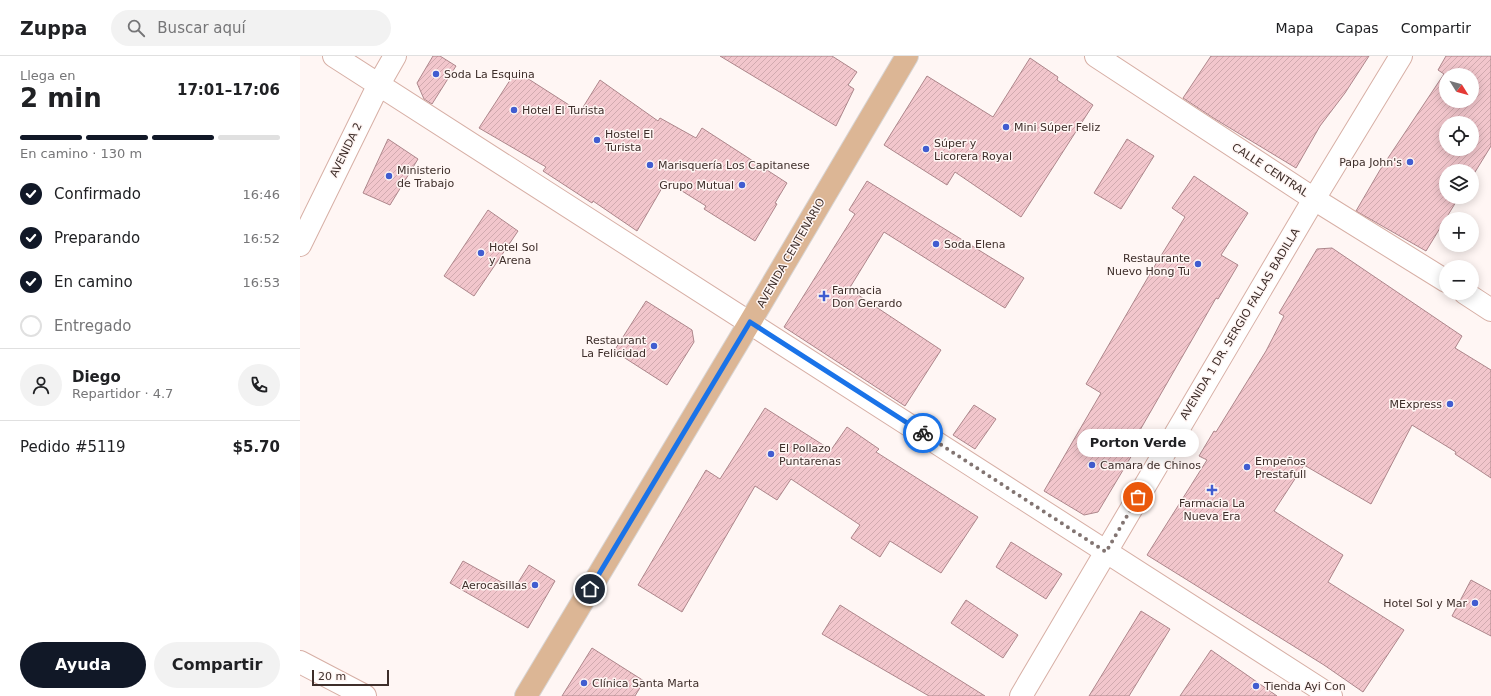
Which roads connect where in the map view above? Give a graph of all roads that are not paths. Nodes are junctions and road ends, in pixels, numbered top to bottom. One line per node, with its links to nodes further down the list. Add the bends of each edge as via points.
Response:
1 (334, 56): 6 (street)
2 (395, 56): 6 (street, AVENIDA 2)
3 (907, 56): 12 (main road, AVENIDA CENTENARIO)
4 (1096, 56): 7 (street, CALLE CENTRAL)
5 (1401, 56): 7 (street, AVENIDA 1 DR. SERGIO FALLAS BADILLA)
6 (379, 84): 8 (street, AVENIDA 2); 12 (street)
7 (1314, 199): 9 (street, CALLE CENTRAL); 13 (street, AVENIDA 1 DR. SERGIO FALLAS BADILLA)
8 (300, 245)
9 (1439, 277)
10 (1476, 300): 11 (street)
11 (1491, 310)
12 (750, 322): 13 (street); 16 (main road, AVENIDA CENTENARIO)
13 (1106, 552): 17 (street, AVENIDA 1 DR. SERGIO FALLAS BADILLA); 18 (street)
14 (300, 662): 15 (street)
15 (365, 696)
16 (526, 696)
17 (1021, 696)
18 (1331, 696)

